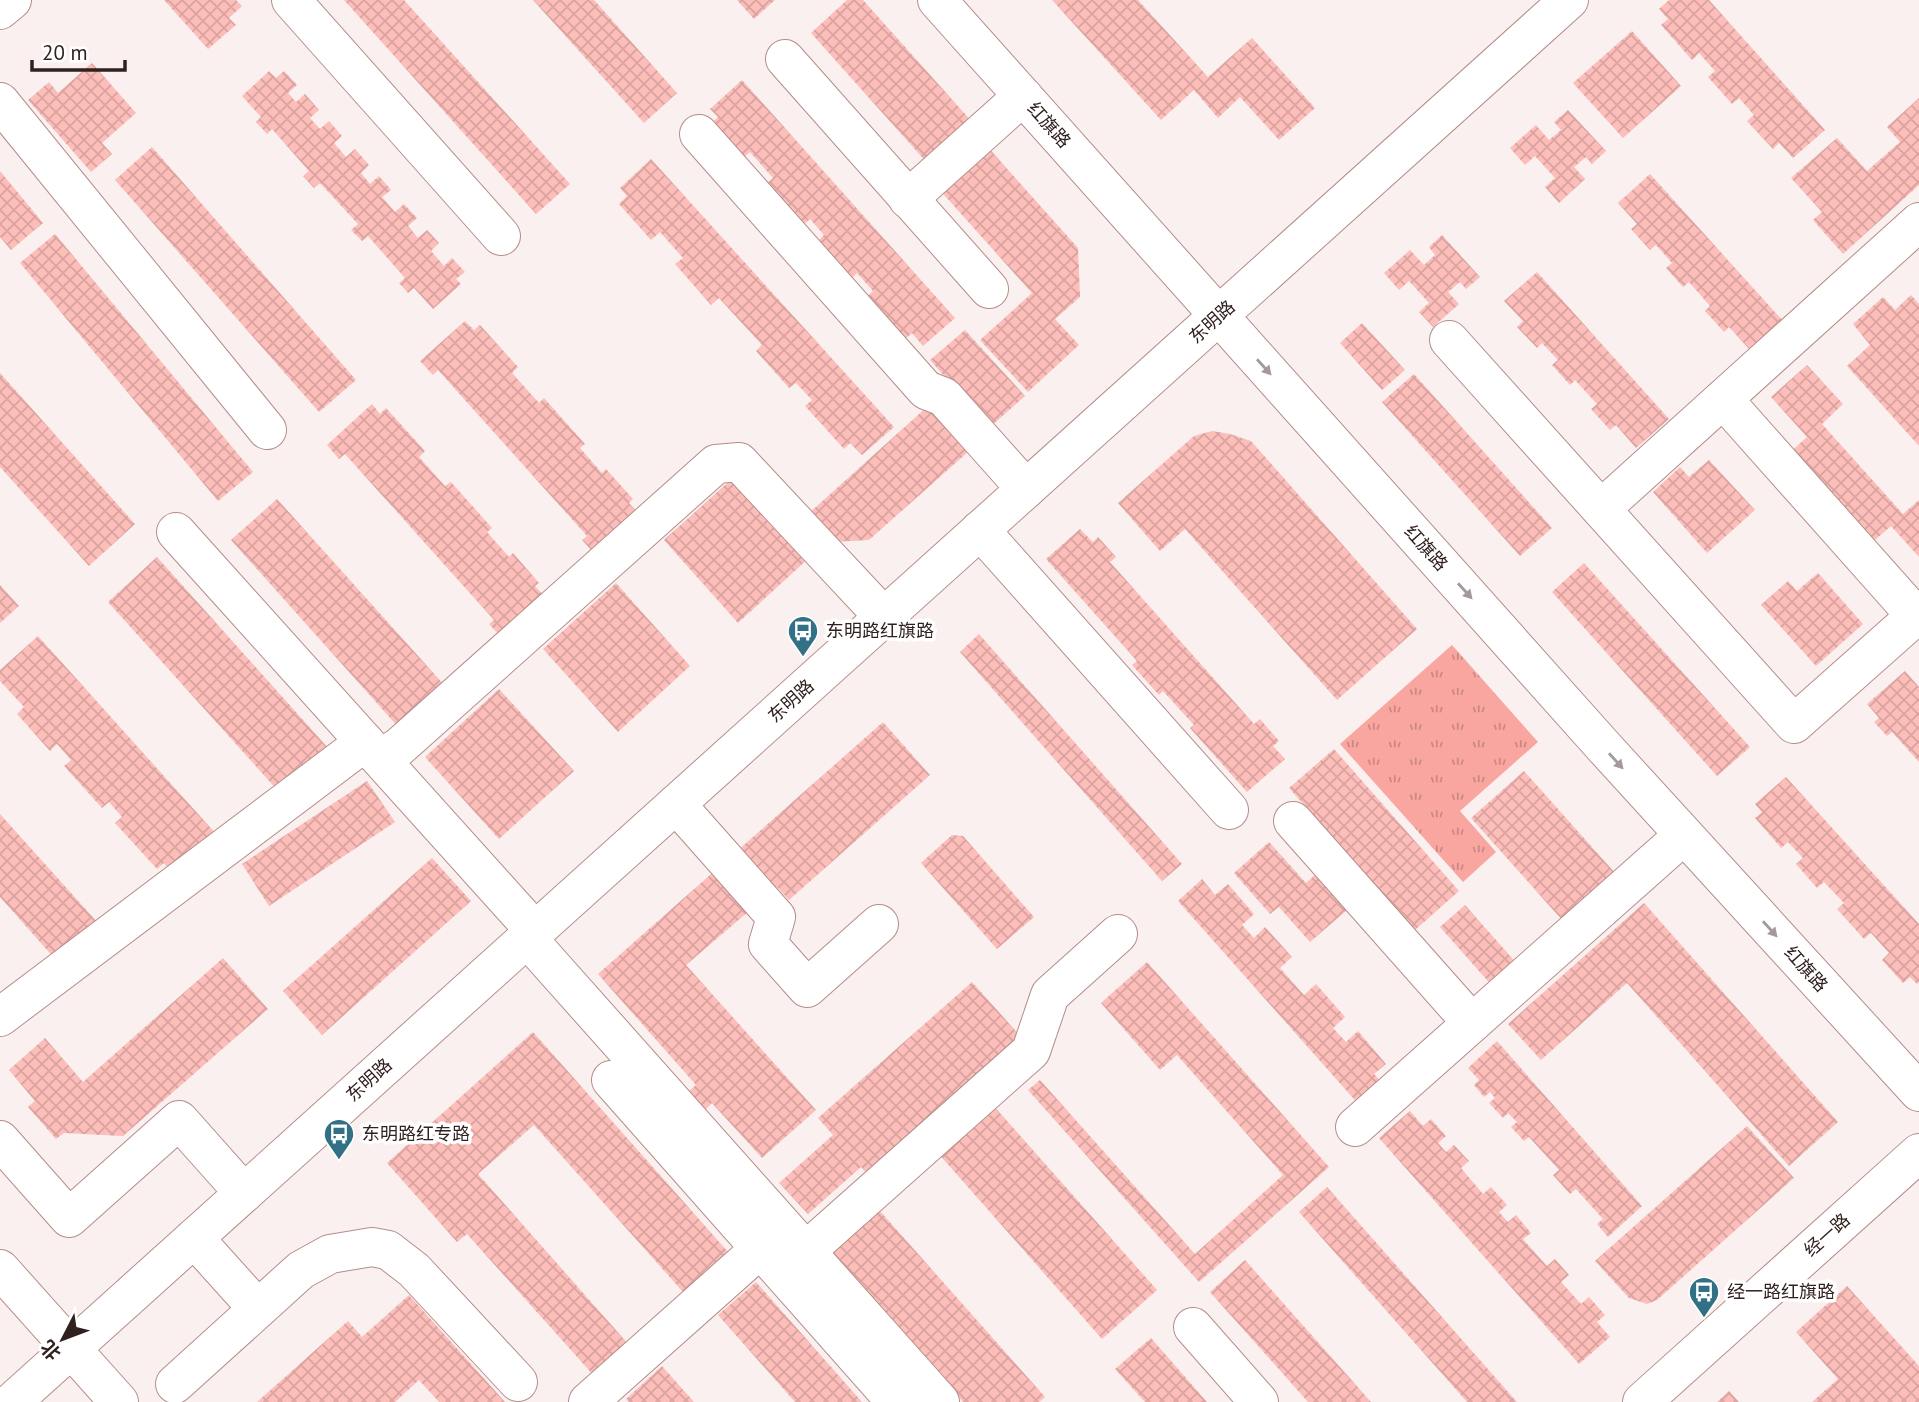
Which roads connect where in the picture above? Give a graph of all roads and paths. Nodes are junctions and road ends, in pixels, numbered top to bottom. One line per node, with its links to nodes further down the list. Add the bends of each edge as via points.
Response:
1 (12, 0): 5 (street)
2 (291, 0): 12 (street)
3 (937, 0): 7 (street, 红旗路)
4 (1569, 0): 14 (street, 东明路)
5 (0, 10)
6 (785, 59): 10 (street)
7 (1023, 96): 10 (street); 14 (street, 红旗路)
8 (0, 102): 17 (street)
9 (699, 134): 18 (street, via 926,390 944,397)
10 (908, 198): 13 (street)
11 (1919, 222): 16 (street)
12 (501, 236)
13 (989, 289)
14 (1219, 316): 18 (street, 东明路); 28 (street, 红旗路, one-way to 28)
15 (1450, 340): 19 (street)
16 (1723, 399): 19 (street); 22 (street)
17 (267, 430)
18 (1026, 489): 20 (street, 东明路)
19 (1601, 509): 22 (street, via 1794,724)
20 (980, 530): 23 (street, 东明路); 26 (street)
21 (176, 532): 24 (street)
22 (1917, 614)
23 (884, 617): 24 (street, via 739,462 716,464 399,747); 25 (street, 东明路)
24 (372, 750): 30 (street); 32 (street)
25 (676, 804): 29 (street, via 776,917 768,944 807,988); 30 (street, 东明路)
26 (1229, 810)
27 (1293, 821): 33 (street)
28 (1684, 835): 33 (street); 35 (street, 红旗路, one-way to 35)
29 (879, 924)
30 (531, 934): 39 (street, 东明路); 42 (street)
31 (1118, 934): 42 (street, via 1050,995 1031,1051)
32 (0, 1017)
33 (1472, 1023): 36 (street)
34 (611, 1080): 41 (street)
35 (1919, 1092)
36 (1355, 1126)
37 (0, 1140): 39 (street, via 69,1218 179,1120)
38 (1919, 1153): 55 (street, 经一路)
39 (244, 1193): 40 (street, 东明路)
40 (194, 1238): 44 (street); 46 (street, 东明路)
41 (760, 1249): 51 (street); 52 (street)
42 (806, 1251): 53 (street)
43 (0, 1269): 46 (street)
44 (258, 1309): 47 (street, via 301,1270 330,1254 372,1247 388,1250 414,1270); 48 (street)
45 (1193, 1327): 54 (street)
46 (71, 1349): 49 (street, 东明路); 50 (street)
47 (518, 1382)
48 (175, 1384)
49 (12, 1402)
50 (119, 1402)
51 (589, 1402)
52 (896, 1402)
53 (940, 1402)
54 (1259, 1402)
55 (1642, 1402)

